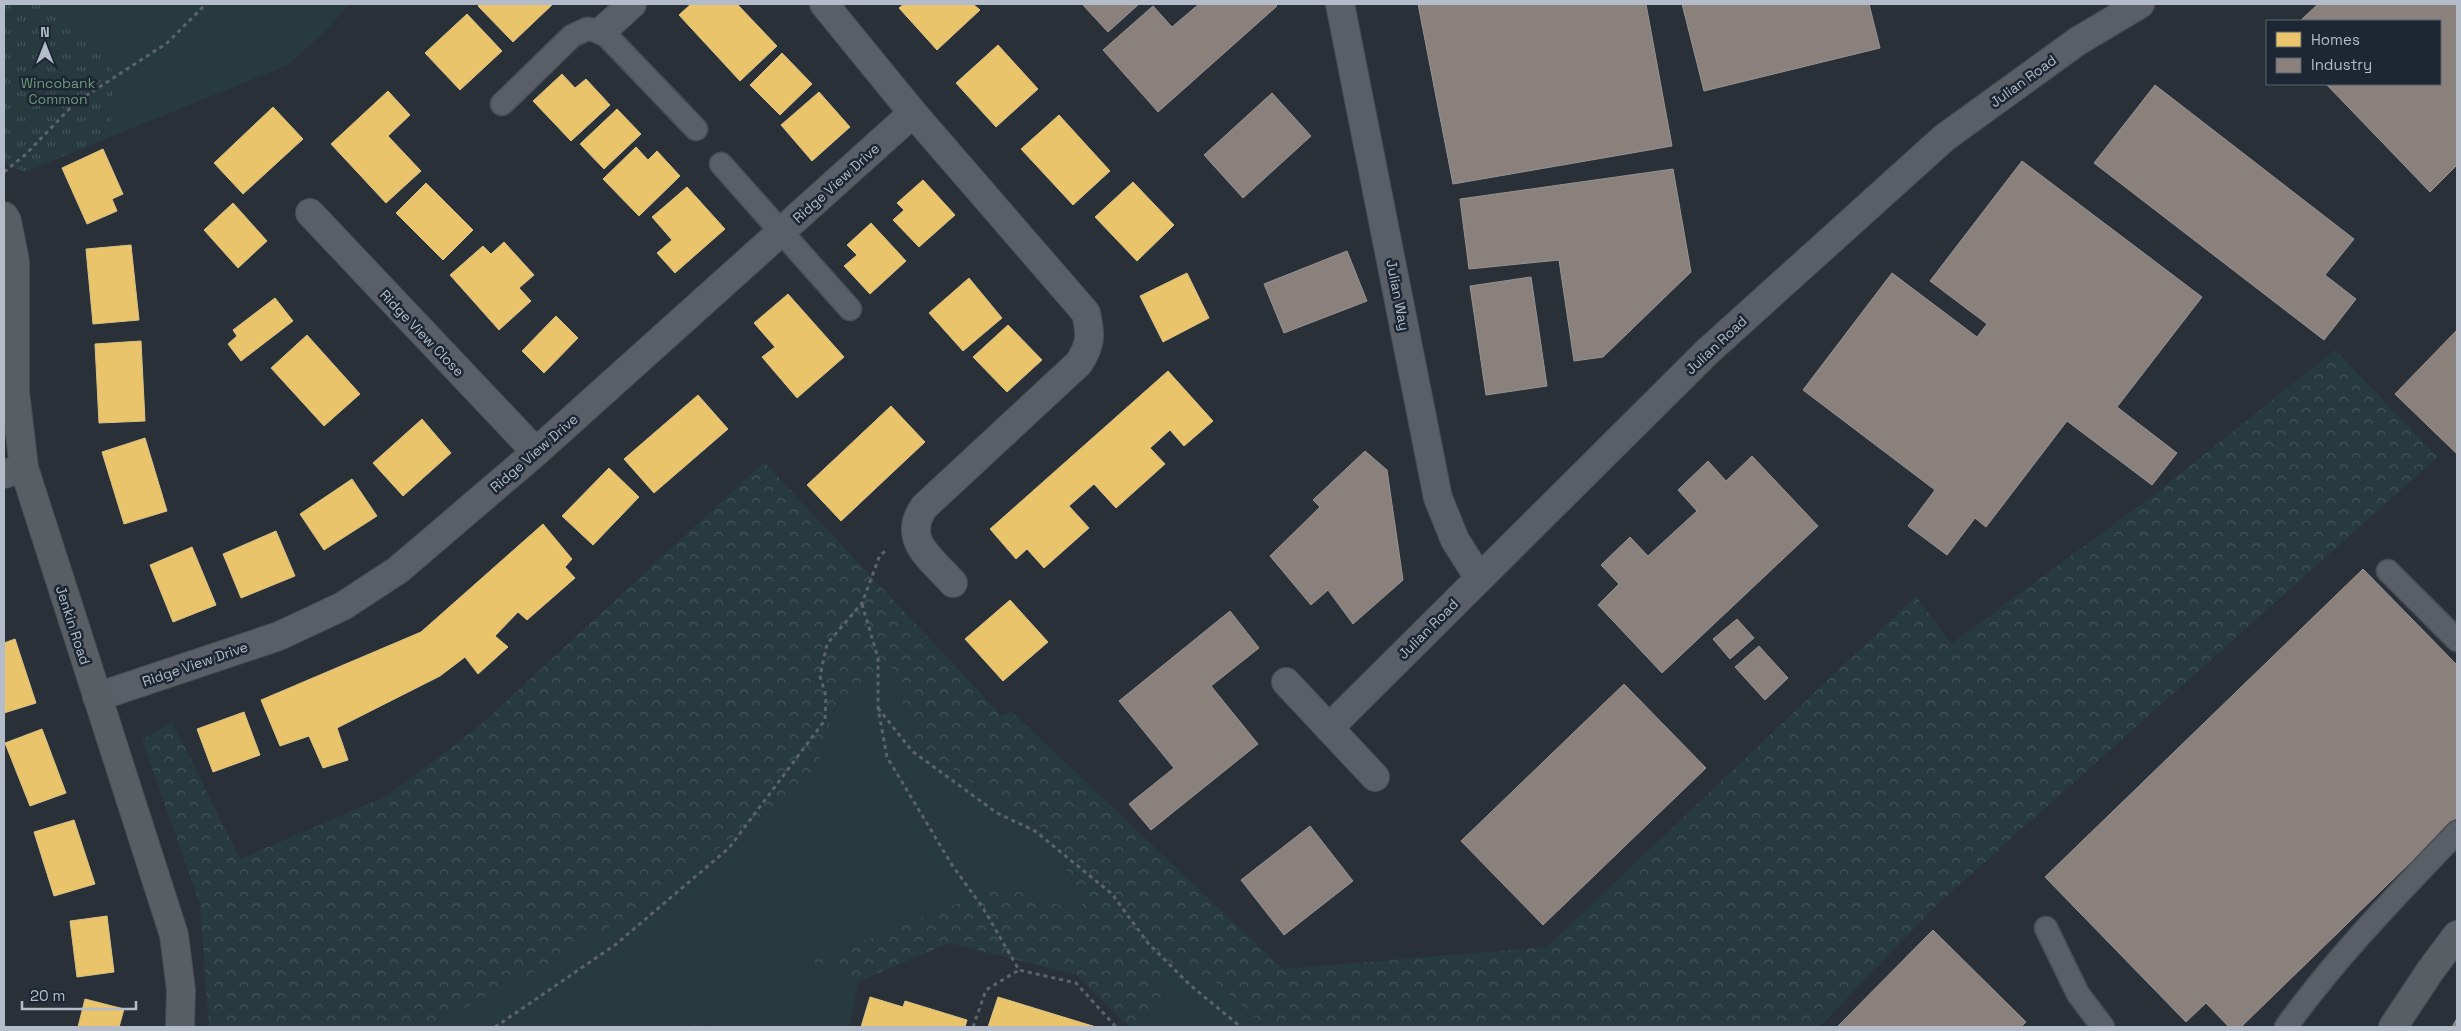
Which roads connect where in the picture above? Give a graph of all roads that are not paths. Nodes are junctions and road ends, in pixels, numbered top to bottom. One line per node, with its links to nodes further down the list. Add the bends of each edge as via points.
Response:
1 (632, 4): 5 (street)
2 (824, 4): 7 (street)
3 (1340, 4): 17 (street, Julian Way, via 1438,498 1455,540)
4 (2140, 4): 17 (street, Julian Road, via 2078,41 1944,138 1708,352)
5 (602, 31): 6 (lane, via 587,29 572,36); 8 (lane)
6 (502, 104)
7 (913, 113): 12 (street, Ridge View Drive); 18 (street, via 1086,313 1090,332 1088,349 1079,363 916,518 918,545)
8 (696, 129)
9 (721, 164): 12 (lane)
10 (310, 213): 14 (street, Ridge View Close)
11 (4, 216): 15 (street, Jenkin Road, via 16,262)
12 (782, 231): 13 (lane); 14 (street, Ridge View Drive)
13 (850, 310)
14 (536, 452): 21 (street, Ridge View Drive, via 398,570 343,606 279,636)
15 (14, 471): 21 (street, Jenkin Road)
16 (2388, 571): 19 (lane)
17 (1478, 578): 22 (street, Julian Road)
18 (953, 583)
19 (2457, 640)
20 (1286, 682): 22 (street)
21 (97, 697): 27 (street, Jenkin Road, via 174,935 181,990)
22 (1328, 728): 23 (street)
23 (1375, 777)
24 (2457, 832): 29 (lane, via 2357,937 2312,990)
25 (2046, 928): 28 (lane, via 2078,994)
26 (2457, 936): 30 (street)
27 (180, 1027)
28 (2103, 1027)
29 (2286, 1027)
30 (2393, 1027)

